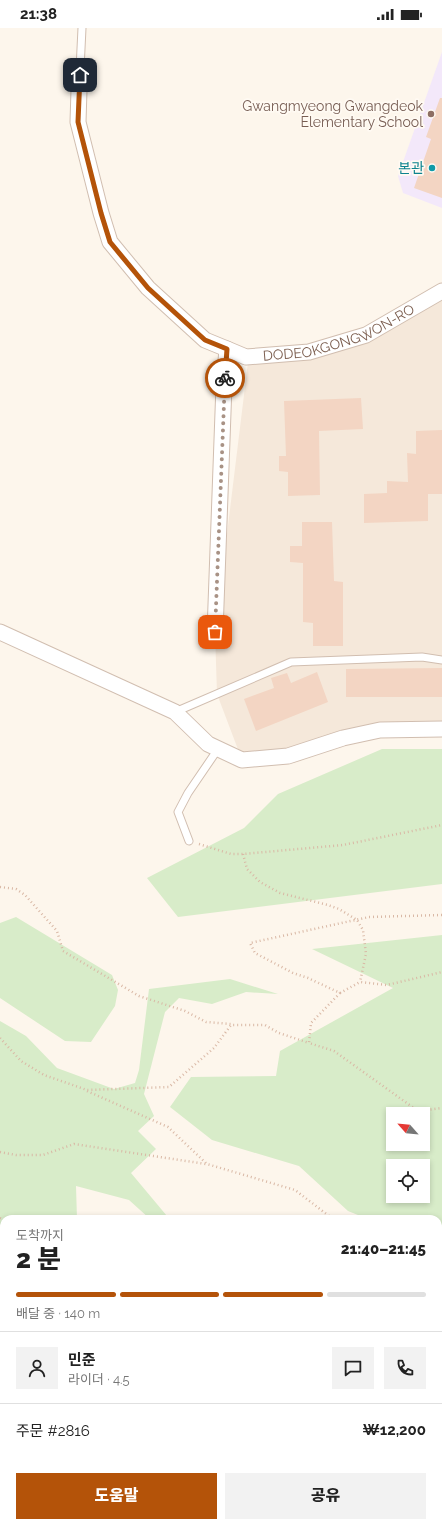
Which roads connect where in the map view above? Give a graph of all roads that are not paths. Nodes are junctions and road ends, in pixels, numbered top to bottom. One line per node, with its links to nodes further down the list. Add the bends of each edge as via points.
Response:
1 (82, 28): 2 (lane)
2 (79, 90): 4 (street, DODEOKGONGWON-RO, via 78,122 110,242 148,288 205,340)
3 (442, 291): 4 (street, DODEOKGONGWON-RO, via 366,335 309,352 246,357)
4 (227, 349): 6 (street)
5 (0, 632): 8 (street)
6 (215, 632)
7 (442, 660): 8 (lane, via 422,657 291,662)
8 (175, 712): 10 (street, via 208,744)
9 (442, 729): 10 (street, via 380,730 343,738 288,756 242,760)
10 (218, 749): 11 (lane, via 178,812)
11 (189, 841)

